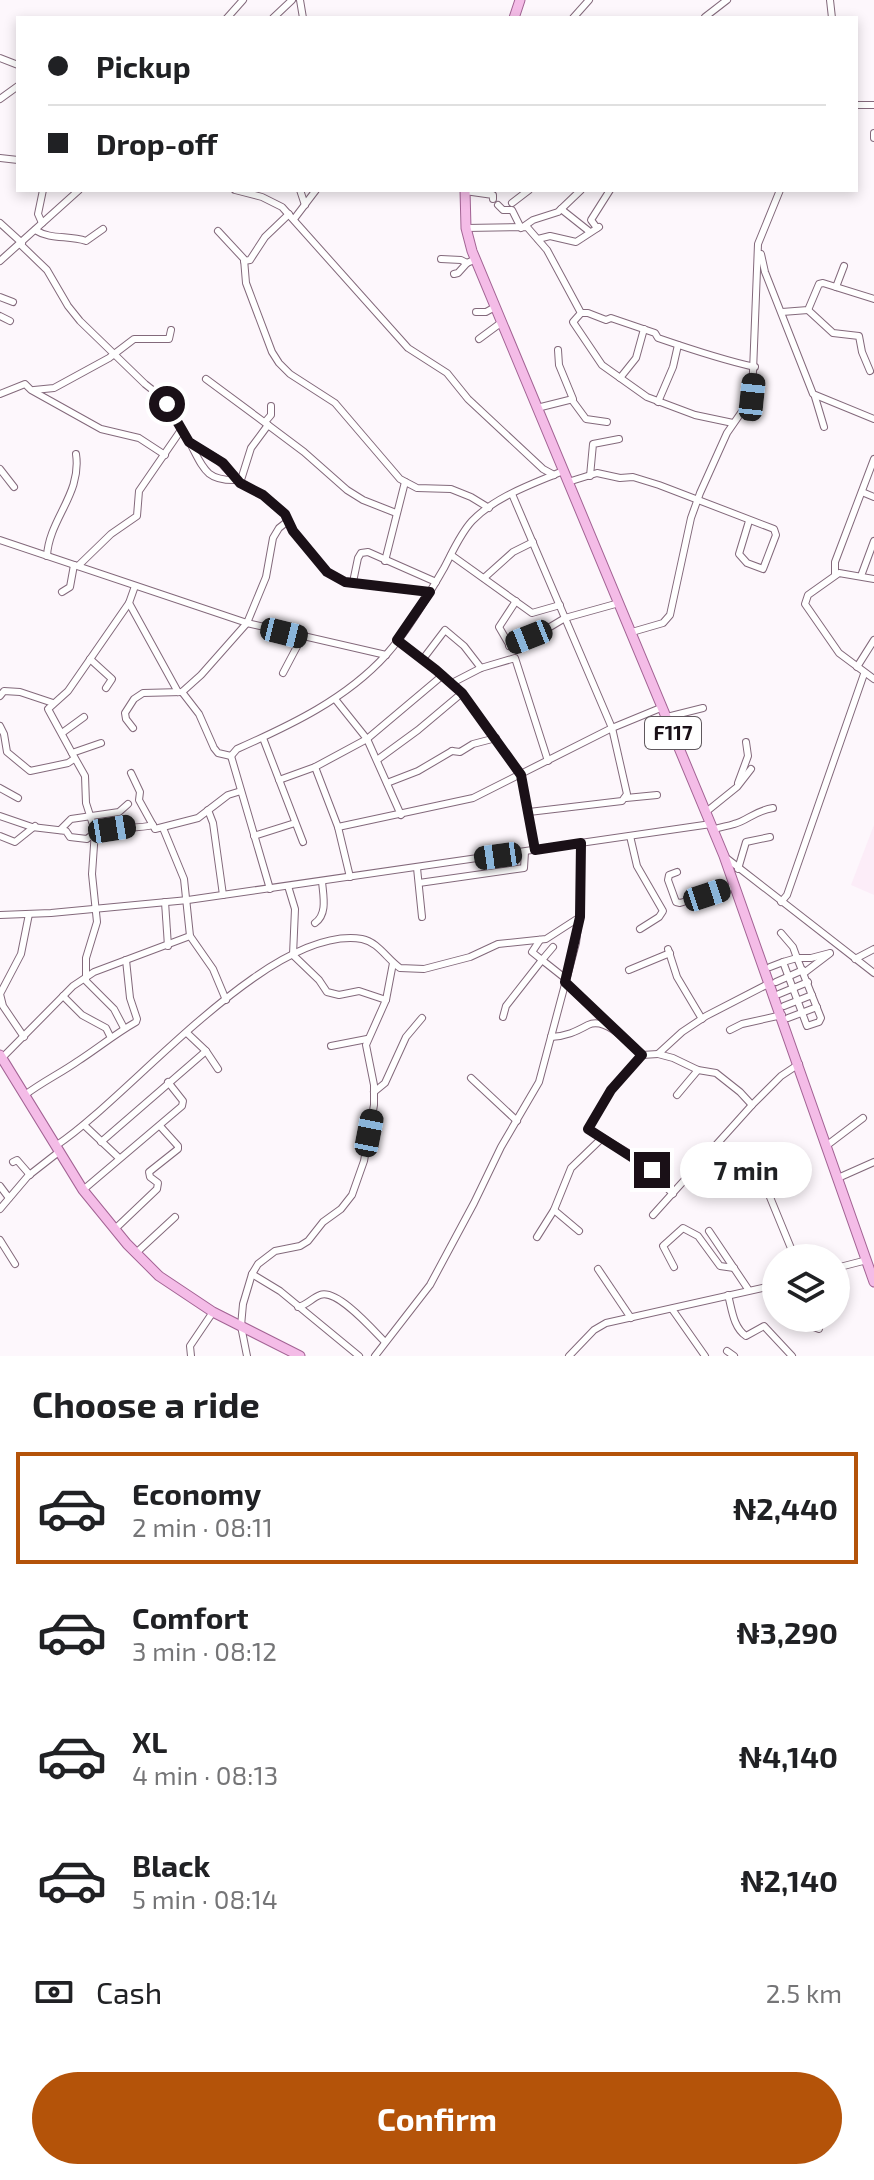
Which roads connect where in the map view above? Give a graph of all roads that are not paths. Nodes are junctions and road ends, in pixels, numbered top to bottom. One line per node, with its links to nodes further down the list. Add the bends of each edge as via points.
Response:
1 (243, 0): 5 (street)
2 (292, 0): 6 (street)
3 (589, 0): 7 (street)
4 (727, 0): 8 (street)
5 (229, 16)
6 (275, 16)
7 (575, 16)
8 (706, 16)
9 (43, 192): 25 (street, via 38,214)
10 (77, 192): 25 (street)
11 (243, 192): 23 (street, via 262,197)
12 (301, 192): 21 (street)
13 (315, 192): 21 (street)
14 (465, 192): 27 (main road, F117)
15 (483, 192): 26 (street, via 493,195 503,210 510,209)
16 (526, 192): 20 (street)
17 (579, 192): 22 (street)
18 (609, 192): 29 (street, via 591,220)
19 (779, 192): 39 (street, via 758,244)
20 (512, 203)
21 (305, 205): 23 (street)
22 (561, 209): 26 (street); 29 (street)
23 (291, 216): 36 (street); 83 (street, via 408,348 447,373 543,469)
24 (0, 223): 33 (street)
25 (42, 223): 30 (street)
26 (522, 227): 27 (street); 32 (street)
27 (466, 228): 37 (main road, F117)
28 (103, 229): 30 (street, via 86,241 47,237)
29 (595, 229): 32 (street, via 576,242)
30 (35, 230): 33 (street)
31 (218, 231): 36 (street)
32 (538, 239): 50 (street)
33 (23, 242): 35 (street); 59 (street, via 73,313)
34 (441, 259): 37 (street)
35 (0, 261)
36 (244, 261): 86 (street, via 246,283 279,363 335,403)
37 (472, 261): 41 (street); 46 (main road, F117)
38 (844, 266): 42 (street)
39 (761, 268): 40 (street); 49 (street); 60 (street)
40 (750, 272)
41 (454, 274)
42 (836, 287): 44 (street); 47 (street, via 819,284)
43 (0, 297): 45 (street)
44 (874, 299)
45 (13, 302)
46 (495, 307): 48 (street); 53 (main road, F117)
47 (808, 310): 49 (street); 61 (street, via 833,333 859,336)
48 (476, 312)
49 (782, 312): 66 (street)
50 (581, 313): 54 (street); 62 (street, via 573,322 602,365)
51 (0, 316): 52 (street)
52 (10, 321)
53 (502, 322): 56 (street); 70 (main road, F117)
54 (644, 329): 57 (street); 62 (street, via 636,358)
55 (171, 330): 59 (street, via 169,339 134,339)
56 (479, 339)
57 (678, 345): 60 (street); 68 (street)
58 (558, 350): 67 (street)
59 (115, 354): 64 (street, via 54,388); 76 (street, via 164,399)
60 (755, 367): 73 (street, via 752,397)
61 (870, 371)
62 (620, 378): 68 (street)
63 (206, 379): 74 (street)
64 (31, 390): 65 (street, via 24,384); 80 (street, via 101,429 139,438)
65 (0, 394)
66 (815, 397): 71 (street); 75 (street)
67 (572, 400): 70 (street); 72 (street, via 586,419)
68 (658, 402): 73 (street)
69 (271, 406): 74 (street)
70 (537, 408): 83 (main road, F117)
71 (874, 419)
72 (607, 422)
73 (733, 423): 92 (street)
74 (266, 424): 85 (street); 94 (street, via 347,490)
75 (824, 427)
76 (181, 430): 78 (street); 80 (street)
77 (619, 439): 84 (street, via 593,444)
78 (189, 442): 85 (street, via 223,463); 85 (street, via 206,472)
79 (76, 454): 101 (street, via 74,488)
80 (165, 455): 103 (street, via 139,491 137,516)
81 (874, 459): 89 (street)
82 (0, 469): 88 (street)
83 (558, 473): 87 (main road, F117); 90 (street)
84 (590, 476): 87 (street); 92 (street, via 633,477)
85 (239, 482): 95 (street, via 263,495)
86 (405, 482): 93 (street, via 417,488 451,489); 94 (street)
87 (568, 482): 115 (main road, F117)
88 (14, 487)
89 (862, 492): 91 (street); 104 (street, via 835,562)
90 (512, 494): 93 (street); 99 (street)
91 (874, 497)
92 (698, 501): 96 (street); 119 (street, via 670,615 663,623)
93 (489, 508): 100 (street, via 472,522)
94 (396, 513): 102 (street)
95 (288, 521): 108 (street, via 327,572); 118 (street, via 273,538 266,577)
96 (749, 521): 96 (street, via 776,531 763,569 739,554)
97 (0, 540): 101 (street)
98 (874, 541): 105 (street)
99 (533, 542): 106 (street); 116 (street)
100 (451, 555): 106 (street); 109 (street)
101 (47, 556): 103 (street)
102 (385, 561): 108 (street, via 361,553); 109 (street)
103 (76, 565): 110 (street); 111 (street, via 70,587)
104 (835, 575): 105 (street); 128 (street, via 808,595 805,604 839,653)
105 (861, 576): 107 (street)
106 (484, 578): 113 (street)
107 (874, 579)
108 (353, 582): 112 (street)
109 (436, 582): 112 (street)
110 (135, 586): 114 (street); 118 (street)
111 (62, 592)
112 (430, 592): 121 (street)
113 (516, 601): 116 (street, via 534,614); 123 (street, via 499,627)
114 (129, 603): 126 (street); 136 (street)
115 (619, 603): 117 (street); 119 (main road, F117)
116 (560, 605): 117 (street)
117 (565, 618): 123 (street); 146 (street)
118 (247, 623): 120 (street); 136 (street)
119 (632, 632): 142 (main road, F117)
120 (302, 637): 124 (street); 130 (street)
121 (397, 640): 124 (street); 127 (street)
122 (874, 640): 128 (street)
123 (509, 646): 125 (street)
124 (386, 655): 139 (street)
125 (514, 657): 129 (street); 156 (street)
126 (90, 659): 135 (street, via 112,679); 140 (street)
127 (423, 659): 129 (street, via 445,630); 132 (street)
128 (857, 667): 131 (street)
129 (481, 668): 134 (street)
130 (283, 673)
131 (864, 674): 133 (street); 206 (street)
132 (443, 675): 134 (street); 150 (street)
133 (874, 679)
134 (452, 683): 137 (street)
135 (106, 688)
136 (180, 692): 145 (street, via 143,693 134,699 125,713); 154 (street, via 199,714 214,748)
137 (462, 693): 149 (street); 155 (street)
138 (0, 696): 140 (street, via 4,691 20,692)
139 (335, 699): 148 (street); 150 (street)
140 (53, 703): 147 (street, via 48,711)
141 (703, 708): 142 (street)
142 (665, 712): 146 (street); 173 (main road, F117)
143 (84, 717): 147 (street)
144 (0, 726): 153 (street, via 7,752 30,771 68,763)
145 (133, 728)
146 (612, 728): 156 (street); 168 (street)
147 (62, 733): 153 (street)
148 (263, 738): 154 (street); 161 (street)
149 (496, 738): 160 (street); 162 (street, via 460,752 450,750)
150 (367, 739): 155 (street); 157 (street)
151 (746, 742): 163 (street, via 748,756)
152 (101, 743): 153 (street)
153 (73, 756): 176 (street, via 85,776)
154 (231, 756): 165 (street)
155 (377, 760): 162 (street)
156 (548, 761): 160 (street)
157 (315, 767): 161 (street); 180 (street)
158 (751, 769): 163 (street)
159 (131, 773): 178 (street)
160 (521, 775): 172 (street); 174 (street, via 473,798)
161 (279, 780): 177 (street)
162 (387, 783): 174 (street)
163 (737, 787): 173 (street)
164 (0, 788): 167 (street)
165 (241, 791): 171 (street); 186 (street)
166 (657, 795): 168 (street)
167 (18, 798)
168 (626, 798): 172 (street)
169 (128, 804): 176 (street, via 119,812)
170 (773, 808): 181 (street, via 737,824)
171 (208, 810): 182 (street); 203 (street)
172 (529, 812): 191 (street)
173 (706, 812): 181 (main road, F117)
174 (401, 815): 180 (street)
175 (0, 816): 179 (street)
176 (89, 816): 183 (street, via 71,819); 184 (street)
177 (295, 823): 186 (street); 189 (street)
178 (153, 825): 182 (street); 184 (street)
179 (35, 826): 183 (street); 185 (street, via 15,842)
180 (338, 827): 197 (street)
181 (712, 827): 187 (street); 193 (main road, F117)
182 (163, 828): 204 (street)
183 (60, 830): 184 (street, via 81,839)
184 (95, 831): 207 (street)
185 (0, 836)
186 (254, 836): 202 (street)
187 (630, 836): 190 (street); 213 (street, via 637,866 663,909)
188 (770, 837): 195 (street, via 746,842)
189 (303, 842)
190 (581, 843): 191 (street); 211 (street)
191 (535, 850): 192 (street)
192 (525, 852): 194 (street); 199 (street, via 524,868)
193 (724, 856): 195 (street); 201 (main road, F117)
194 (417, 868): 197 (street); 199 (street)
195 (738, 869): 206 (street)
196 (677, 872): 201 (street, via 668,880 680,903)
197 (350, 877): 198 (street)
198 (322, 881): 200 (street); 212 (street, via 322,918)
199 (419, 883): 210 (street)
200 (288, 886): 202 (street); 222 (street, via 295,909)
201 (735, 886): 238 (main road, F117)
202 (270, 889): 203 (street)
203 (223, 895): 204 (street)
204 (188, 900): 205 (street); 215 (street)
205 (165, 902): 207 (street); 217 (street)
206 (781, 902): 218 (street)
207 (96, 909): 208 (street); 230 (street)
208 (29, 914): 209 (street); 258 (street, via 21,954 0,994)
209 (0, 915)
210 (422, 917)
211 (580, 917): 216 (street); 237 (street)
212 (315, 923)
213 (640, 929)
214 (781, 933): 223 (street)
215 (190, 936): 217 (street); 244 (street)
216 (540, 940): 226 (street, via 532,952); 228 (street, via 498,944 424,969)
217 (168, 946): 225 (street)
218 (838, 946): 221 (street); 224 (street)
219 (553, 947): 226 (street)
220 (874, 949): 224 (street)
221 (830, 953): 223 (street); 233 (street)
222 (293, 955): 228 (street, via 330,940 358,939 368,941); 244 (street); 245 (street, via 327,992 359,991)
223 (797, 958): 227 (street); 233 (street)
224 (855, 959): 234 (street)
225 (126, 960): 232 (street); 253 (street, via 137,1019)
226 (542, 960): 237 (street); 250 (street)
227 (783, 962): 229 (street); 235 (street)
228 (393, 963): 245 (street)
229 (770, 967)
230 (85, 969): 232 (street); 236 (street)
231 (629, 970): 252 (street, via 669,951 677,977)
232 (94, 972): 236 (street)
233 (804, 972): 235 (street); 239 (street)
234 (874, 973)
235 (788, 977): 238 (street); 240 (street)
236 (85, 978): 243 (street); 253 (street)
237 (566, 981): 254 (street); 259 (street)
238 (773, 982): 248 (main road, F117); 252 (street)
239 (808, 982): 240 (street); 242 (street)
240 (792, 989): 241 (street); 246 (street)
241 (779, 994)
242 (812, 995): 246 (street); 247 (street)
243 (63, 996): 257 (street); 258 (street)
244 (226, 1000): 256 (street)
245 (386, 1000): 260 (street)
246 (796, 1001): 248 (street); 249 (street)
247 (817, 1007): 249 (street); 249 (street, via 819,1022 806,1026)
248 (785, 1013): 249 (street); 255 (street); 266 (main road, F117)
249 (801, 1013)
250 (503, 1017)
251 (422, 1018): 271 (street, via 406,1037 385,1083)
252 (702, 1019): 263 (street)
253 (124, 1028): 257 (street)
254 (612, 1029): 259 (street, via 590,1023 572,1035); 264 (street)
255 (730, 1030)
256 (187, 1033): 262 (street); 277 (street)
257 (110, 1036): 272 (street)
258 (24, 1037): 265 (street)
259 (551, 1037): 276 (street, via 539,1082)
260 (367, 1039): 261 (street); 271 (street)
261 (331, 1046)
262 (206, 1051): 267 (street); 270 (street)
263 (658, 1054): 264 (street); 268 (street)
264 (642, 1055): 279 (street, via 590,1123 588,1129)
265 (2, 1062): 272 (main road)
266 (799, 1064): 274 (street); 281 (main road, F117)
267 (218, 1069)
268 (698, 1070): 273 (street); 274 (street, via 724,1078)
269 (471, 1078): 276 (street)
270 (168, 1082): 278 (street, via 183,1103); 280 (street)
271 (374, 1092): 310 (street, via 364,1161 352,1195 308,1241 275,1251)
272 (25, 1095): 282 (main road)
273 (677, 1095)
274 (752, 1105): 291 (street)
275 (863, 1118): 281 (street)
276 (517, 1121): 320 (street, via 430,1285)
277 (84, 1125): 280 (street); 282 (street)
278 (160, 1126): 283 (street); 297 (street, via 178,1149 149,1172 157,1189)
279 (601, 1139): 291 (street, via 638,1159); 294 (street, via 571,1168)
280 (101, 1142): 283 (street)
281 (826, 1146): 287 (main road, F117)
282 (59, 1148): 286 (street); 290 (main road)
283 (119, 1158): 290 (street)
284 (13, 1162): 286 (street, via 17,1160)
285 (874, 1162): 287 (street)
286 (30, 1175): 292 (street)
287 (838, 1178): 304 (main road, F117)
288 (765, 1185): 302 (street)
289 (0, 1186): 292 (street)
290 (83, 1190): 297 (main road)
291 (673, 1194): 295 (street)
292 (9, 1198): 293 (street)
293 (0, 1209)
294 (554, 1210): 298 (street); 300 (street)
295 (653, 1215)
296 (175, 1217): 303 (street)
297 (115, 1229): 303 (main road)
298 (579, 1231)
299 (709, 1231): 308 (street)
300 (537, 1237)
301 (0, 1240): 305 (street)
302 (789, 1244)
303 (136, 1253): 317 (main road, via 159,1276)
304 (871, 1259): 306 (street); 311 (main road, F117)
305 (15, 1264)
306 (850, 1264)
307 (674, 1267): 308 (street, via 663,1246 683,1228 698,1236 720,1266)
308 (734, 1268): 313 (street)
309 (598, 1269): 318 (street)
310 (252, 1274): 315 (street); 319 (street)
311 (874, 1282)
312 (762, 1287): 313 (street)
313 (748, 1289): 314 (street)
314 (728, 1295): 316 (street); 330 (street, via 742,1335 764,1326)
315 (298, 1307): 320 (street, via 328,1294 361,1316); 325 (street)
316 (672, 1309): 318 (street); 328 (street)
317 (213, 1312): 319 (main road); 322 (street, via 190,1346)
318 (631, 1318): 327 (street, via 594,1330)
319 (241, 1326): 323 (street); 324 (main road)
320 (385, 1342): 326 (street)
321 (727, 1351): 329 (street)
322 (191, 1356)
323 (247, 1356)
324 (300, 1356)
325 (359, 1356)
326 (375, 1356)
327 (569, 1356)
328 (705, 1356)
329 (734, 1356)
330 (793, 1356)

